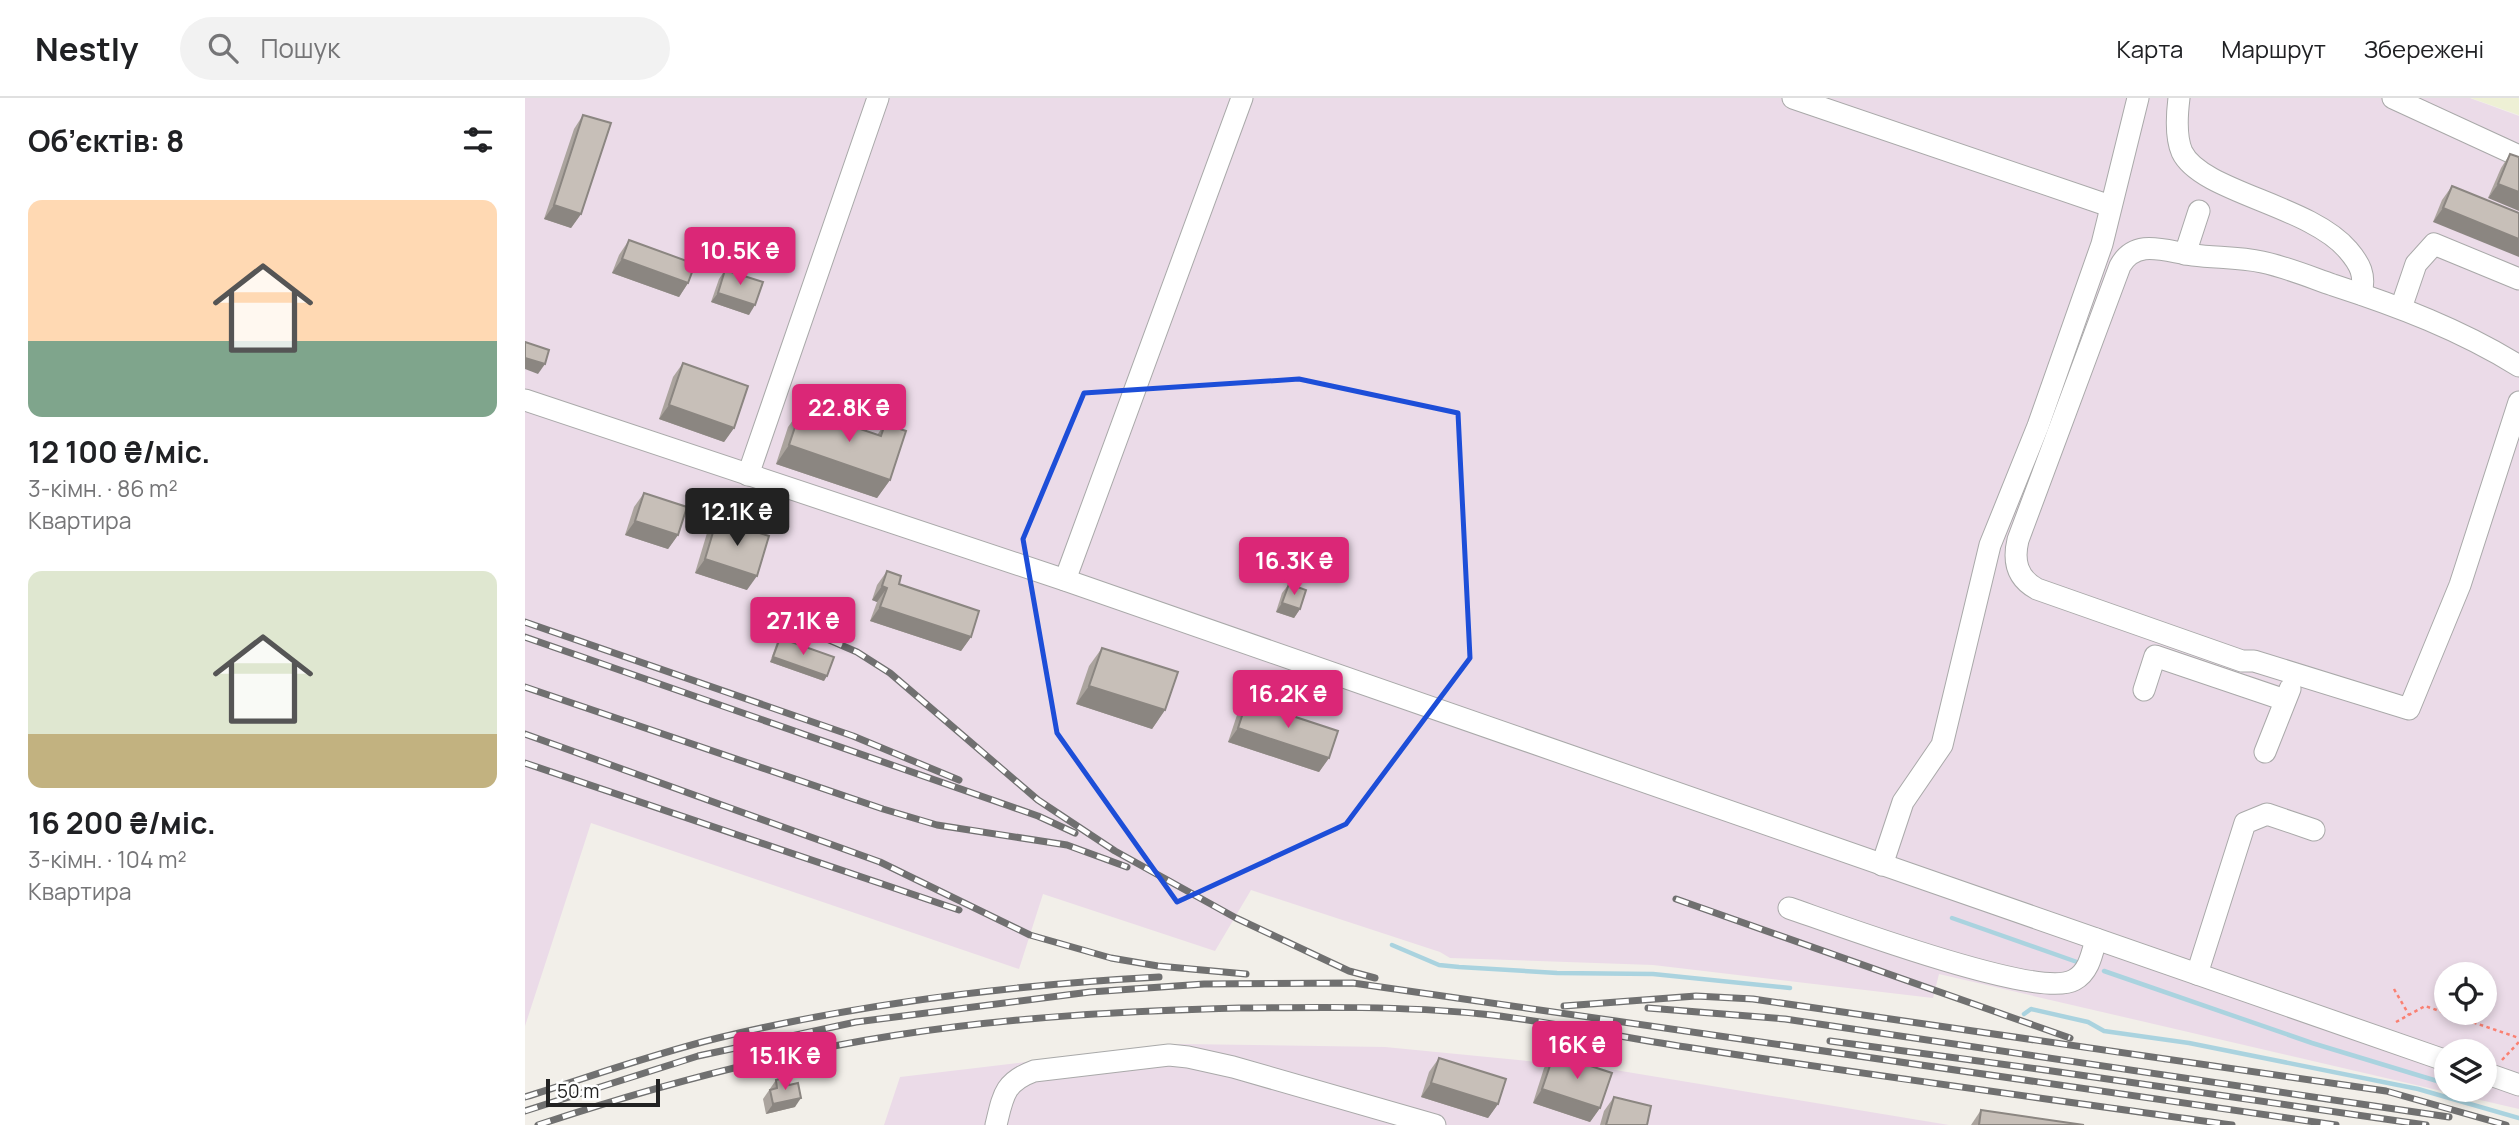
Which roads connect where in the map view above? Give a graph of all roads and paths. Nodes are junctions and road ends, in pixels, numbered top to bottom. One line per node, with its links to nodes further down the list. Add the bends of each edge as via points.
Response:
1 (878, 98): 17 (lane)
2 (1242, 98): 18 (lane)
3 (1793, 98): 8 (lane)
4 (2139, 98): 8 (lane)
5 (2179, 98): 12 (lane, via 2180,144 2192,166 2330,233 2362,271)
6 (2393, 98): 7 (lane)
7 (2519, 156)
8 (2110, 206): 24 (lane, via 2102,244 2064,355 1990,545 1942,745 1903,802)
9 (2199, 211): 10 (lane)
10 (2185, 254): 12 (lane, via 2262,262); 19 (lane, via 2146,248 2129,255 2120,266 2018,540 2016,565 2024,580 2038,589 2242,660)
11 (2519, 279): 13 (lane, via 2434,244 2416,264)
12 (2361, 294): 13 (lane)
13 (2401, 307): 14 (lane, via 2484,344)
14 (2519, 366)
15 (525, 400): 17 (lane)
16 (2519, 402): 19 (lane, via 2460,585 2409,709)
17 (748, 475): 18 (lane)
18 (1065, 580): 24 (lane)
19 (2296, 674): 21 (lane)
20 (2144, 690): 21 (lane, via 2155,656)
21 (2285, 700): 22 (lane)
22 (2265, 752)
23 (2314, 830): 27 (lane, via 2267,814 2245,823)
24 (1882, 864): 26 (lane)
25 (1789, 908): 26 (lane, via 1937,958 2046,984 2078,979)
26 (2097, 939): 27 (lane)
27 (2197, 974): 32 (lane)
28 (2394, 989): 29 (path)
29 (2409, 1015): 30 (path); 31 (path, via 2425,1006)
30 (2396, 1022)
31 (2519, 1040): 33 (path)
32 (2434, 1056)
33 (2497, 1063)
34 (2497, 1078): 35 (lane)
35 (2519, 1085)
36 (996, 1125): 37 (lane, via 1002,1100 1018,1077 1034,1071 1169,1055 1233,1067)
37 (1435, 1125)

